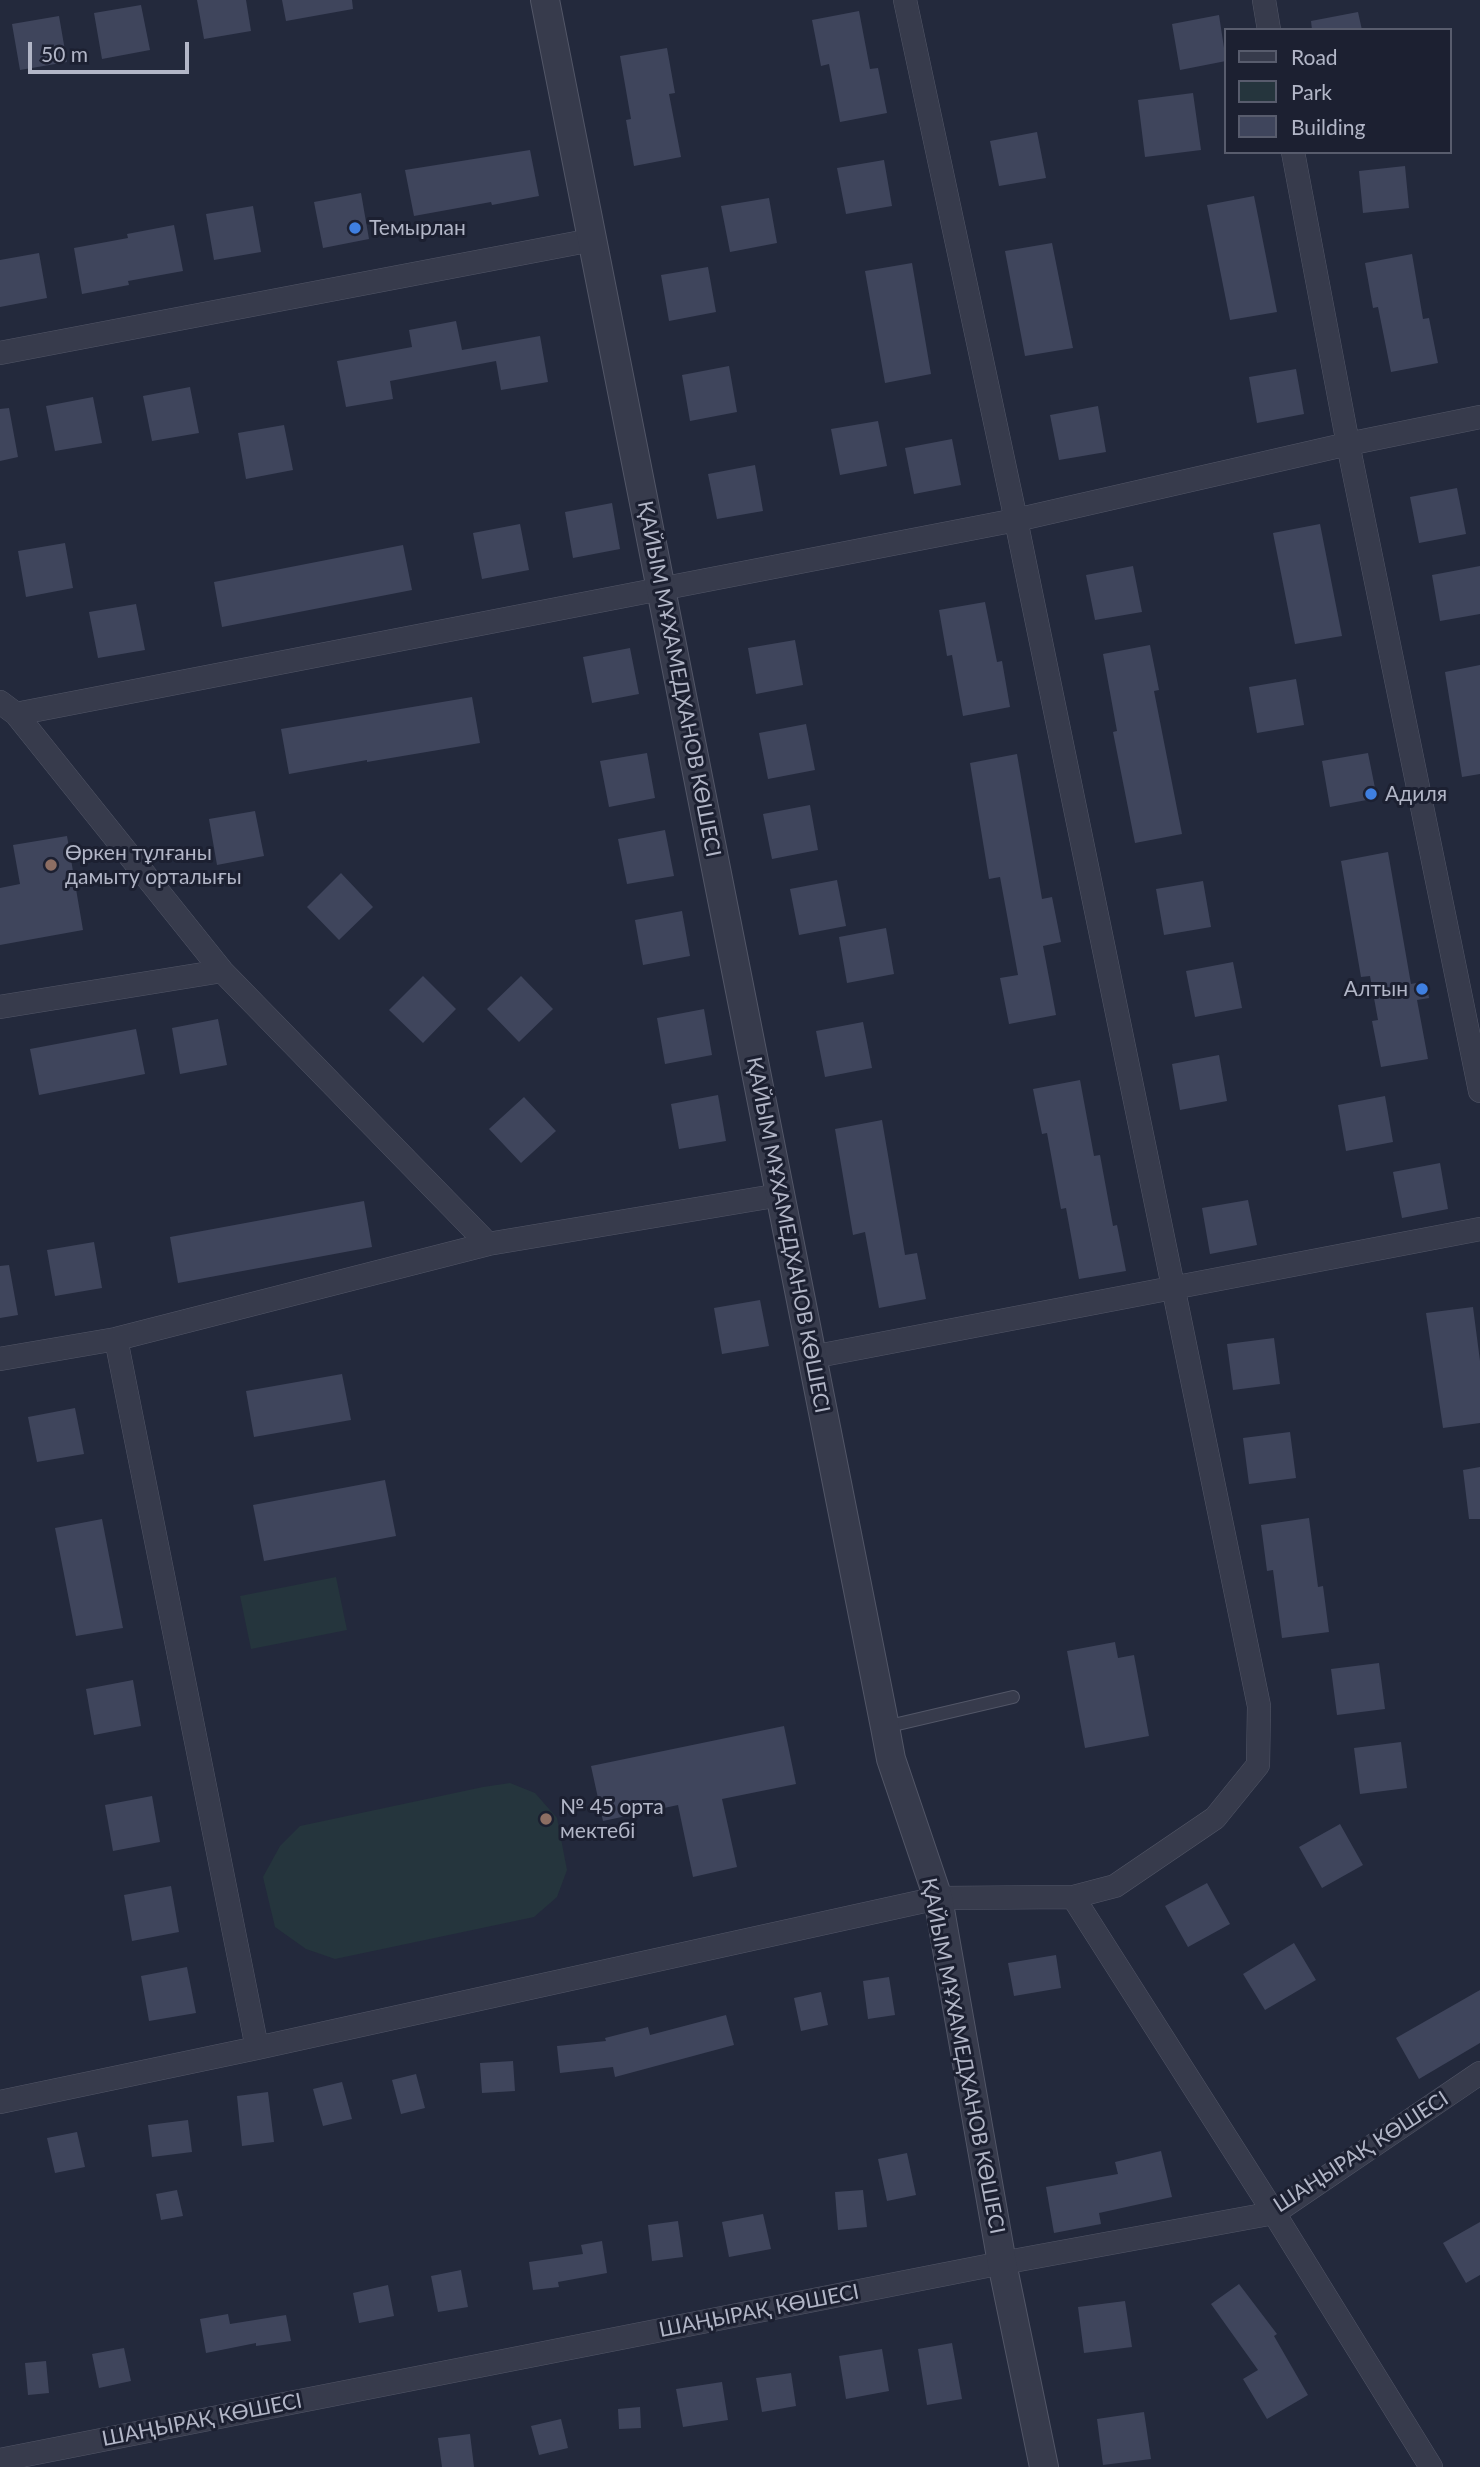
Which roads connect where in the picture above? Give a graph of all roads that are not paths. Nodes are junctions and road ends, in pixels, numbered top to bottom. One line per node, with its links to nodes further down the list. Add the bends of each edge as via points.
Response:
1 (545, 0): 6 (street, ҚАЙЫМ МҰХАМЕДХАНОВ КӨШЕСІ)
2 (905, 0): 10 (street)
3 (1264, 0): 4 (street)
4 (1269, 28)
5 (1293, 154): 9 (street)
6 (592, 240): 7 (street); 11 (street, ҚАЙЫМ МҰХАМЕДХАНОВ КӨШЕСІ)
7 (0, 353)
8 (1480, 417): 9 (street)
9 (1348, 444): 10 (street); 15 (street)
10 (1016, 520): 11 (street); 19 (street)
11 (661, 587): 12 (street); 16 (street, ҚАЙЫМ МҰХАМЕДХАНОВ КӨШЕСІ)
12 (8, 708): 13 (street)
13 (222, 971): 14 (street); 18 (street)
14 (0, 1007)
15 (1480, 1091)
16 (780, 1195): 18 (street); 21 (street, ҚАЙЫМ МҰХАМЕДХАНОВ КӨШЕСІ)
17 (1480, 1229): 19 (street)
18 (488, 1244): 20 (street)
19 (1174, 1287): 21 (street); 25 (street, via 1259,1706 1258,1765 1215,1818 1115,1886)
20 (116, 1339): 22 (street); 27 (street)
21 (812, 1357): 24 (street, ҚАЙЫМ МҰХАМЕДХАНОВ КӨШЕСІ)
22 (0, 1359)
23 (1013, 1697): 24 (lane)
24 (885, 1727): 26 (street, ҚАЙЫМ МҰХАМЕДХАНОВ КӨШЕСІ, via 891,1759)
25 (1073, 1897): 26 (street); 30 (street)
26 (938, 1898): 27 (street); 31 (street, ҚАЙЫМ МҰХАМЕДХАНОВ КӨШЕСІ)
27 (257, 2048): 29 (street)
28 (1480, 2073): 30 (street, ШАҢЫРАҚ КӨШЕСІ)
29 (0, 2102)
30 (1274, 2213): 31 (street, ШАҢЫРАҚ КӨШЕСІ); 34 (street)
31 (1002, 2263): 32 (street, ШАҢЫРАҚ КӨШЕСІ); 33 (street, ҚАЙЫМ МҰХАМЕДХАНОВ КӨШЕСІ)
32 (0, 2460)
33 (1044, 2467)
34 (1431, 2467)

